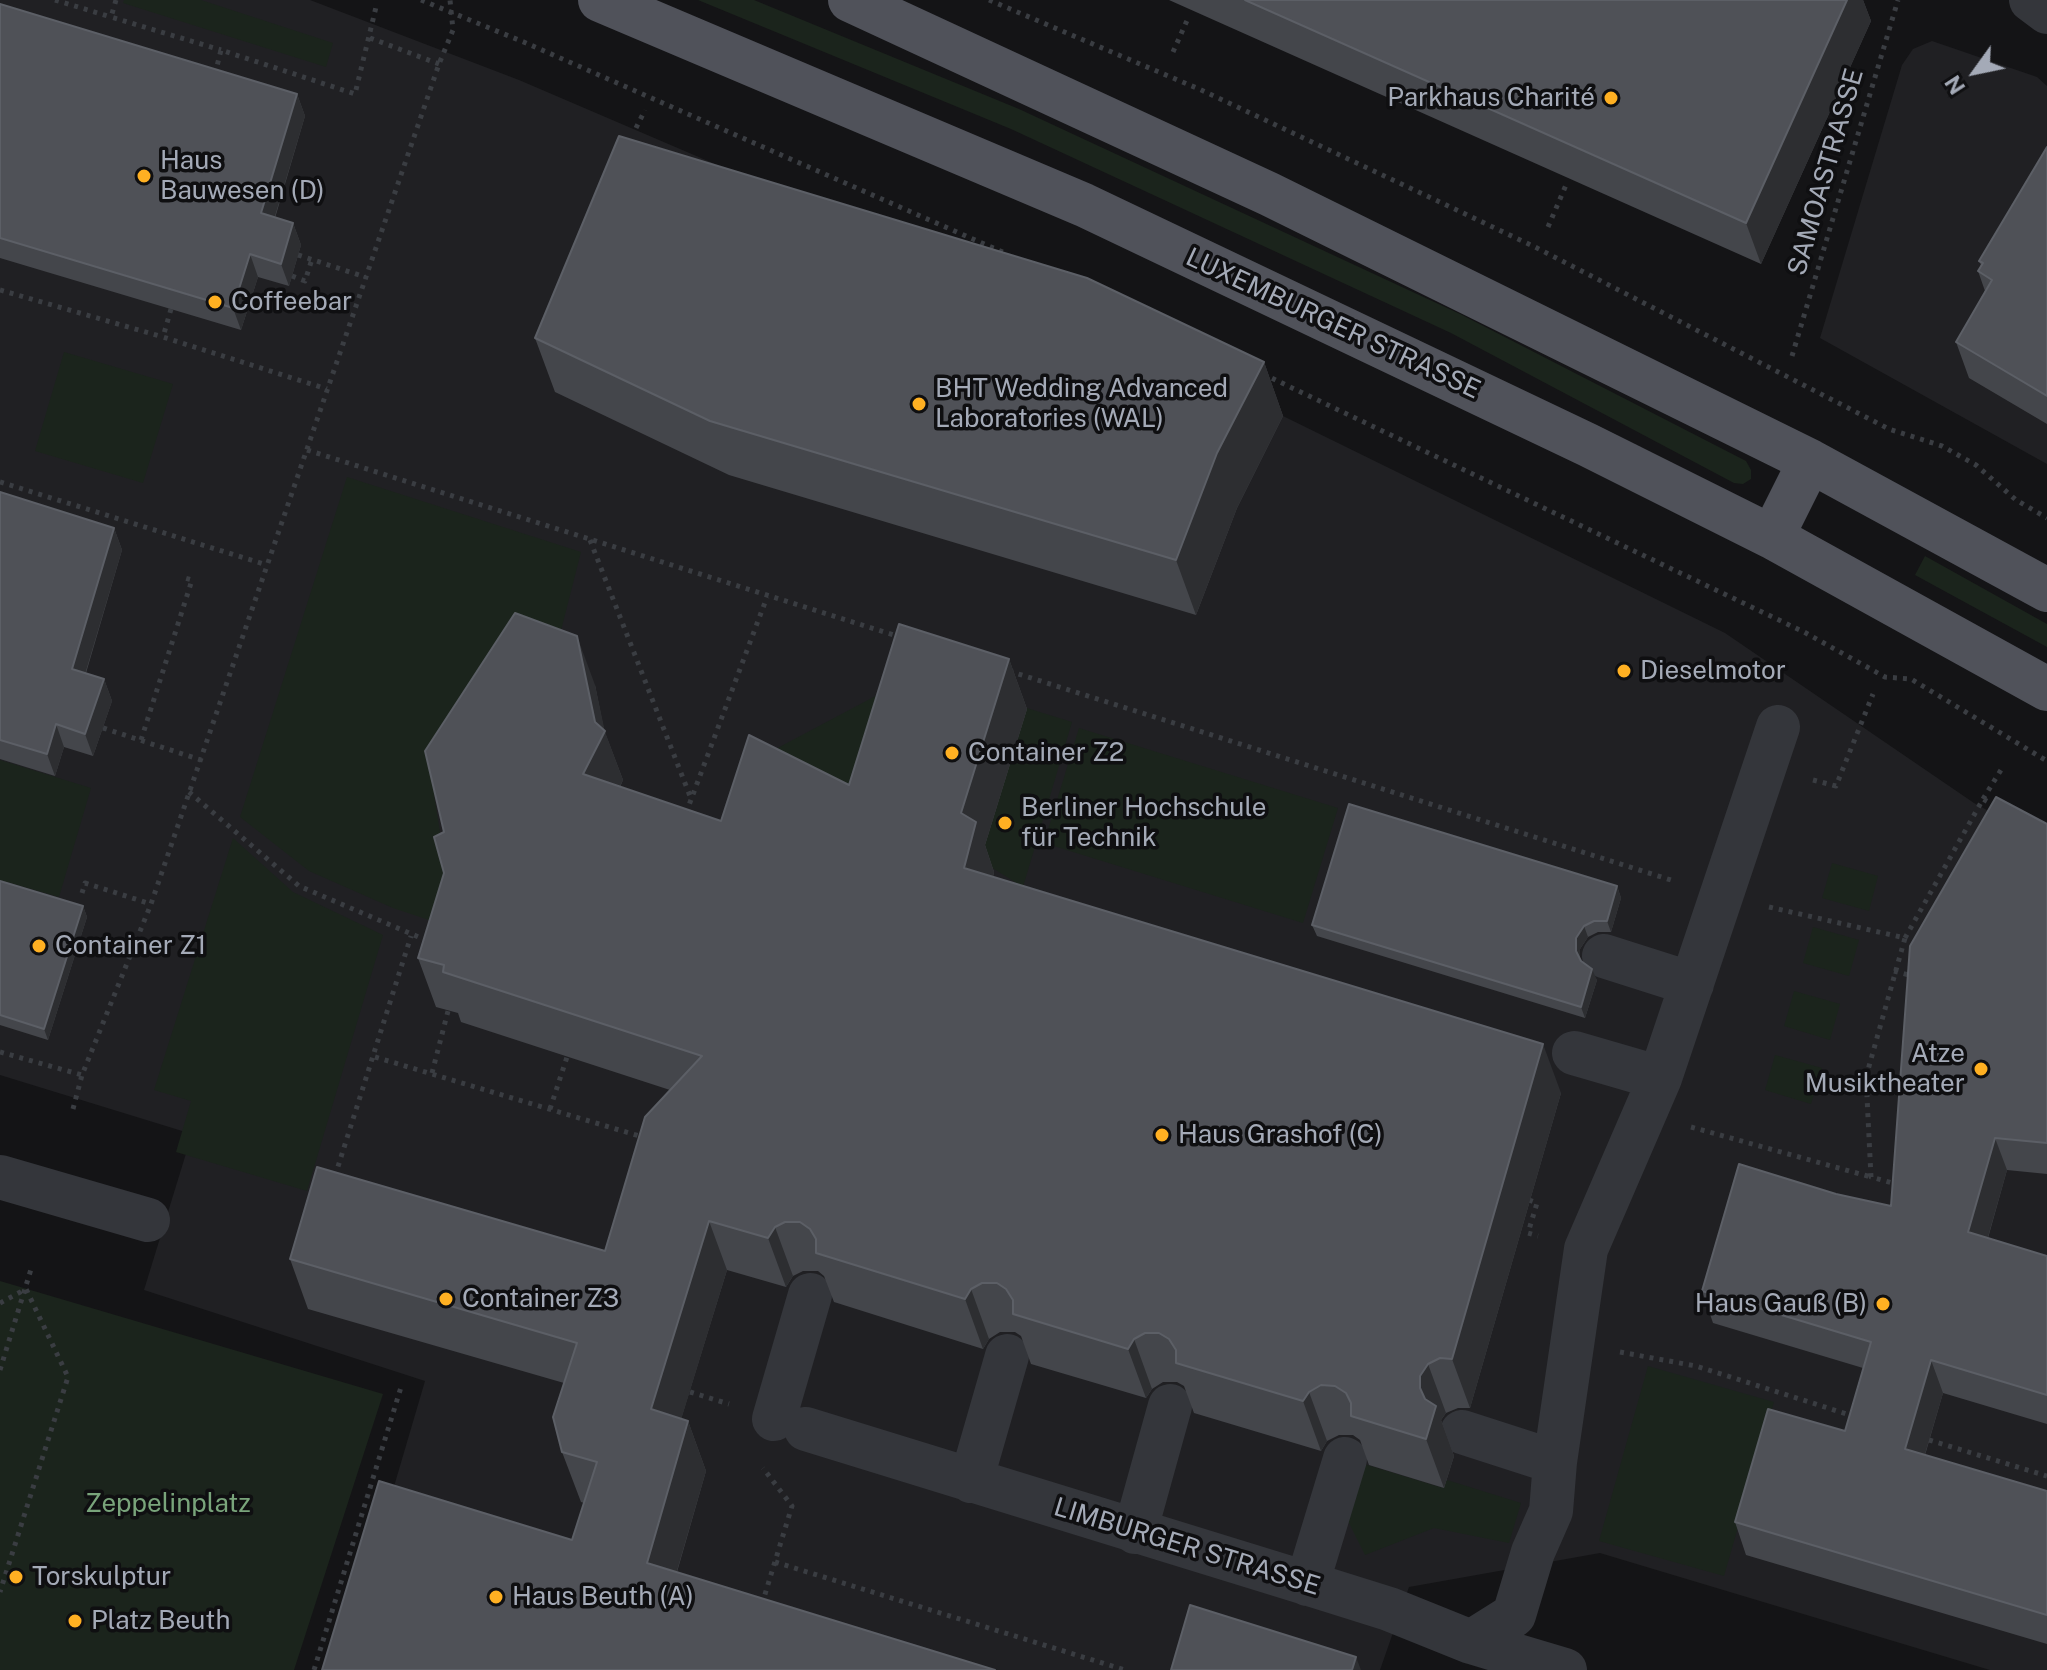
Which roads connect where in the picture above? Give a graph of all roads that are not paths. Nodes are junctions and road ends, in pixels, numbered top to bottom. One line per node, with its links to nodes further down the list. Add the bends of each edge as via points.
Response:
1 (600, 0): 6 (main road, LUXEMBURGER STRASSE, via 1084,205)
2 (850, 0): 5 (main road, via 1269,194)
3 (2031, 0): 4 (street)
4 (2047, 12)
5 (1810, 461): 6 (main road); 7 (main road)
6 (1772, 537): 8 (main road, LUXEMBURGER STRASSE)
7 (2047, 590)
8 (2047, 689)
9 (1772, 746): 11 (street)
10 (1604, 956): 11 (street)
11 (1692, 984): 13 (street)
12 (1574, 1053): 13 (street)
13 (1651, 1096): 21 (street, via 1586,1249)
14 (0, 1177): 15 (street)
15 (148, 1220)
16 (796, 1291): 22 (street, LIMBURGER STRASSE, via 776,1419)
17 (1007, 1356): 22 (street)
18 (1170, 1406): 23 (street)
19 (1462, 1432): 21 (street)
20 (1345, 1459): 24 (street)
21 (1555, 1462): 25 (street, via 1551,1511 1514,1615)
22 (971, 1481): 23 (street, LIMBURGER STRASSE)
23 (1135, 1532): 24 (street, LIMBURGER STRASSE)
24 (1307, 1584): 25 (street, LIMBURGER STRASSE, via 1389,1609)
25 (1466, 1656): 26 (street, LIMBURGER STRASSE)
26 (1565, 1670)

